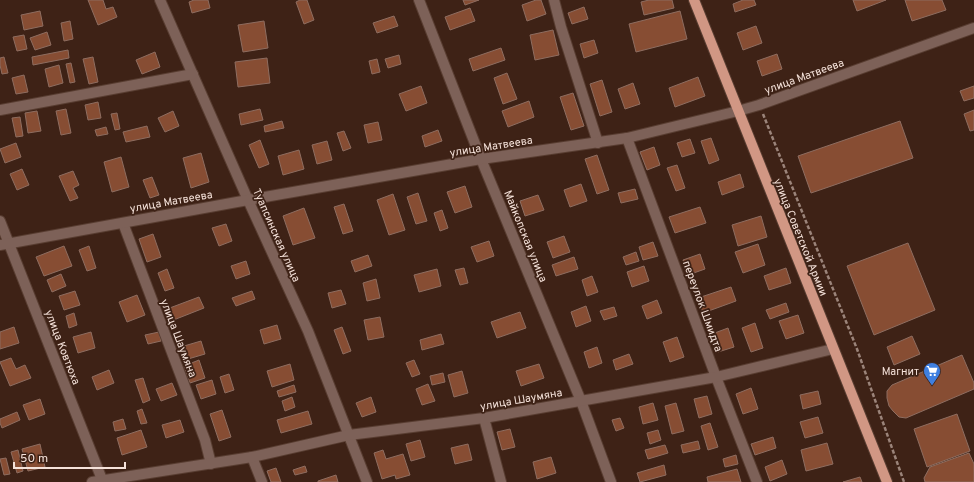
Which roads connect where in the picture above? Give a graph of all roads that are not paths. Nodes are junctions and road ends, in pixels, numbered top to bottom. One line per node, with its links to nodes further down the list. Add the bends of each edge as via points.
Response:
1 (160, 0): 6 (street, Туапсинская улица)
2 (419, 0): 11 (street, Майкопская улица)
3 (554, 0): 10 (street)
4 (694, 0): 8 (main road, улица Советской Армии)
5 (974, 28): 8 (street, улица Матвеева)
6 (193, 74): 7 (street); 12 (street, Туапсинская улица)
7 (0, 110)
8 (738, 111): 9 (street, улица Матвеева); 16 (main road, улица Советской Армии)
9 (627, 138): 10 (street, улица Матвеева); 17 (street, переулок Шмидта)
10 (598, 143): 11 (street, улица Матвеева)
11 (481, 159): 12 (street, улица Матвеева); 18 (street, Майкопская улица)
12 (248, 200): 14 (street, улица Матвеева); 20 (street, Туапсинская улица, via 308,332)
13 (0, 221): 15 (street, улица Ковтюха)
14 (122, 223): 15 (street, улица Матвеева); 22 (street, улица Шаумяна, via 205,440)
15 (4, 244): 23 (street, улица Ковтюха)
16 (834, 349): 17 (street, улица Шаумяна); 29 (main road, улица Советской Армии)
17 (716, 378): 18 (street, улица Шаумяна); 28 (street, переулок Шмидта)
18 (581, 401): 19 (street, улица Шаумяна); 27 (street, Майкопская улица)
19 (484, 418): 20 (street, улица Шаумяна); 26 (street)
20 (349, 435): 21 (street, улица Шаумяна); 25 (street, Туапсинская улица)
21 (252, 457): 22 (street, улица Шаумяна); 24 (street)
22 (210, 464): 23 (street, улица Шаумяна)
23 (99, 481)
24 (262, 482)
25 (367, 482)
26 (501, 482)
27 (611, 482)
28 (757, 482)
29 (887, 482)

